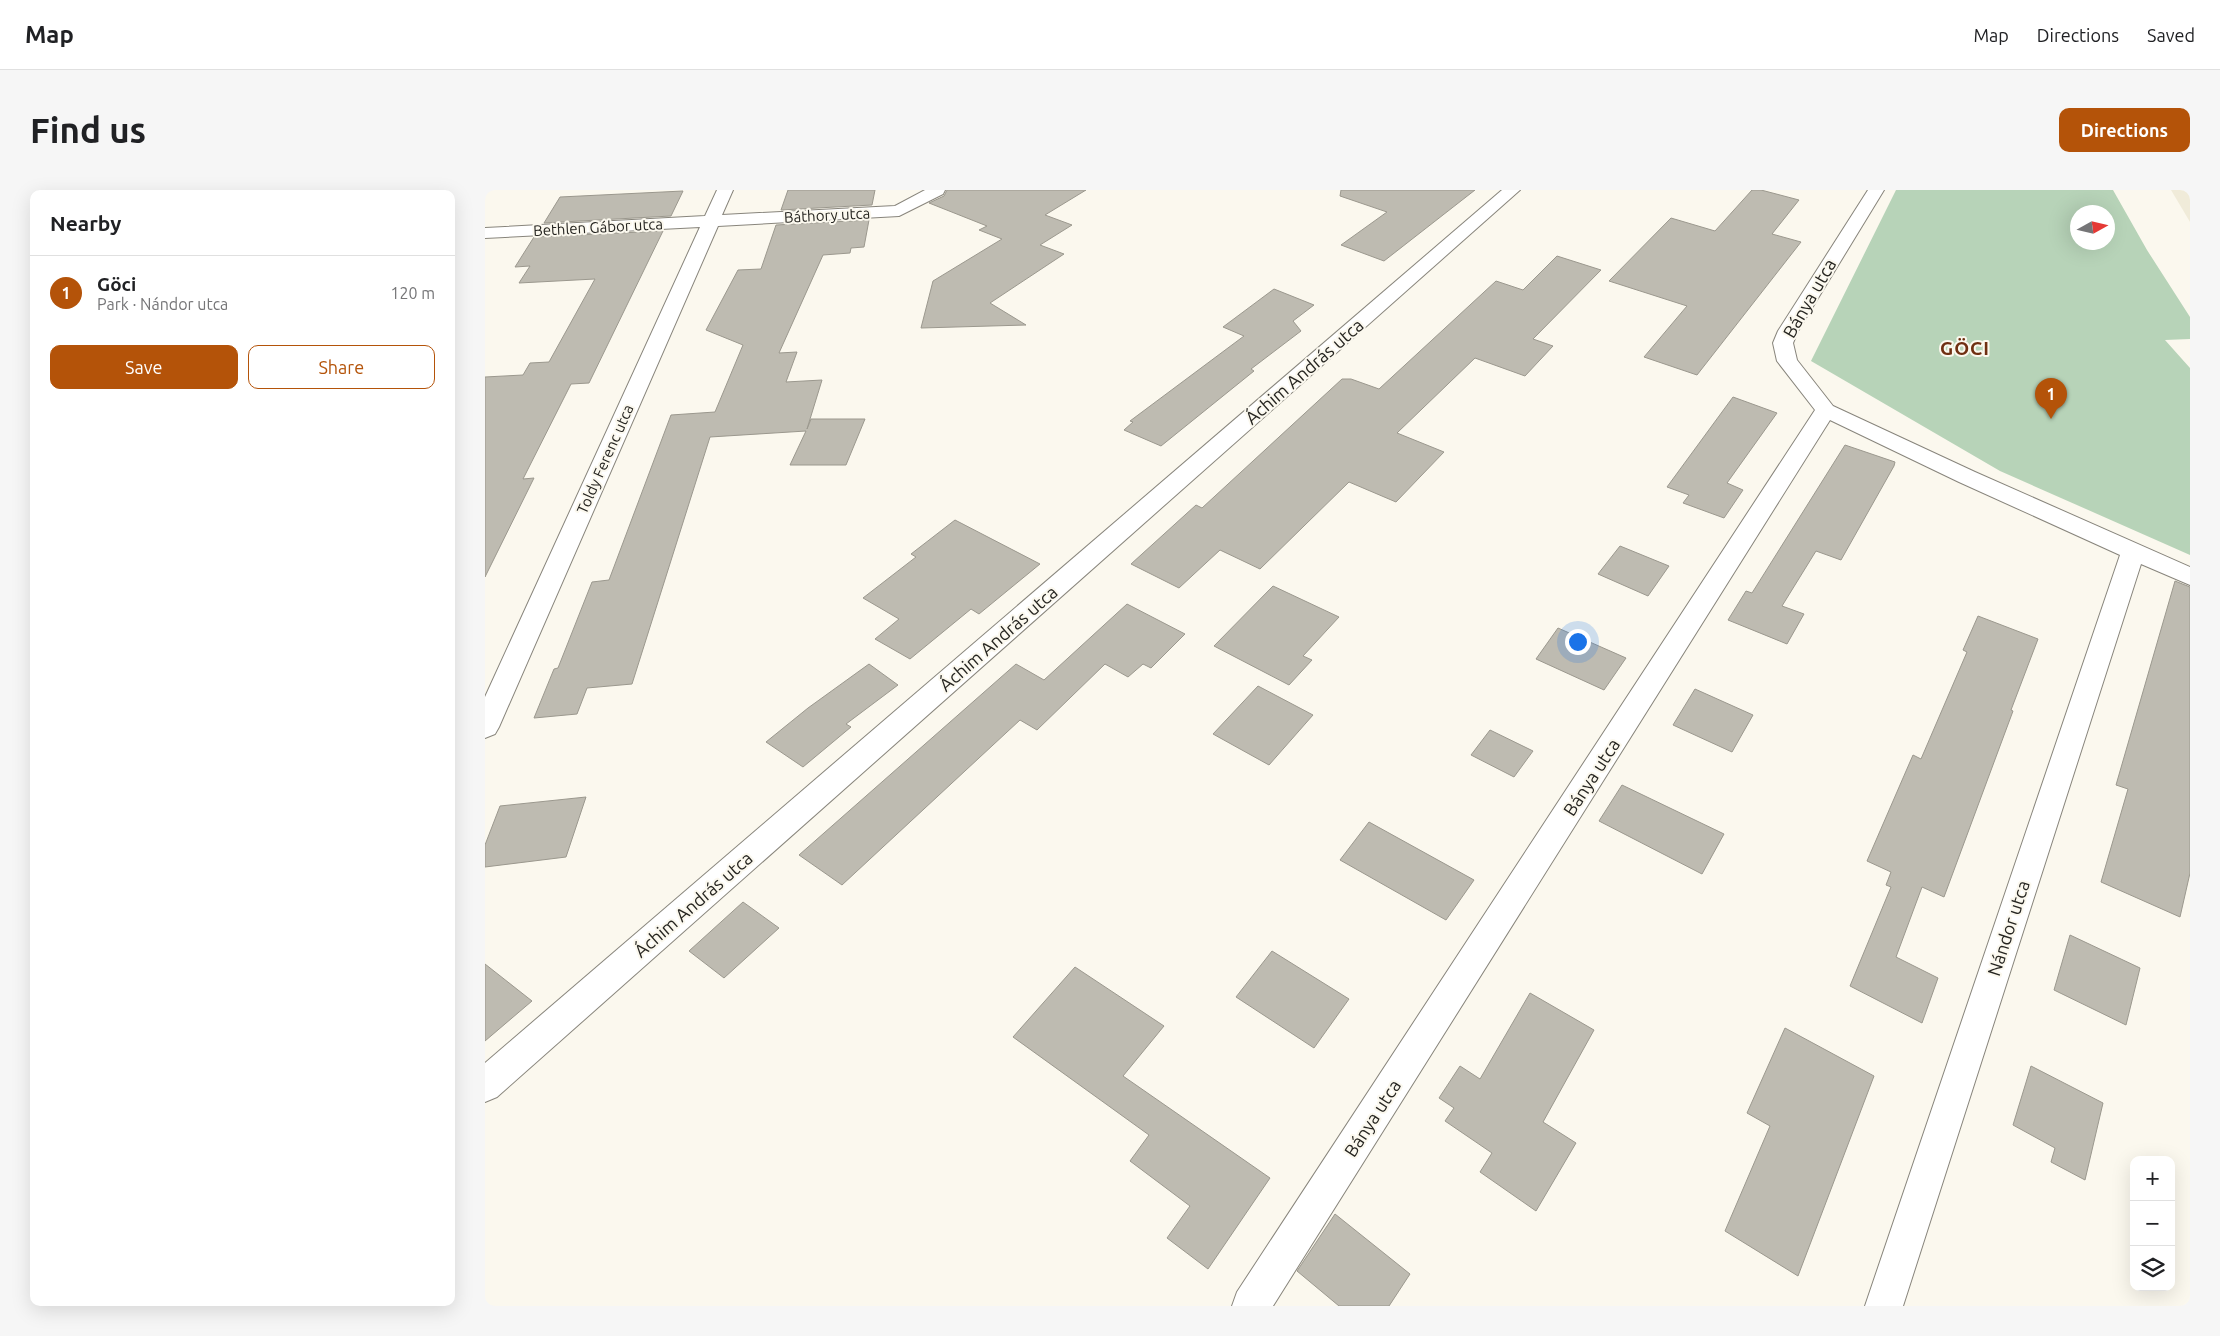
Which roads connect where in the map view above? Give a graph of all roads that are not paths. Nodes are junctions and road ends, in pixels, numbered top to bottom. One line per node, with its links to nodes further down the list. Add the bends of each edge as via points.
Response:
1 (725, 190): 5 (street, Toldy Ferenc utca)
2 (937, 190): 5 (street, Báthory utca, via 899,211)
3 (1511, 190): 11 (street, Áchim András utca)
4 (1876, 190): 7 (street, Bánya utca, via 1787,330 1783,344 1787,361)
5 (711, 222): 6 (street, Bethlen Gábor utca); 10 (street, Toldy Ferenc utca)
6 (485, 233)
7 (1826, 410): 8 (street); 12 (street, Bánya utca)
8 (2133, 551): 9 (street); 13 (street, Nándor utca)
9 (2190, 577)
10 (485, 727)
11 (485, 1085)
12 (1251, 1306)
13 (1884, 1306)

